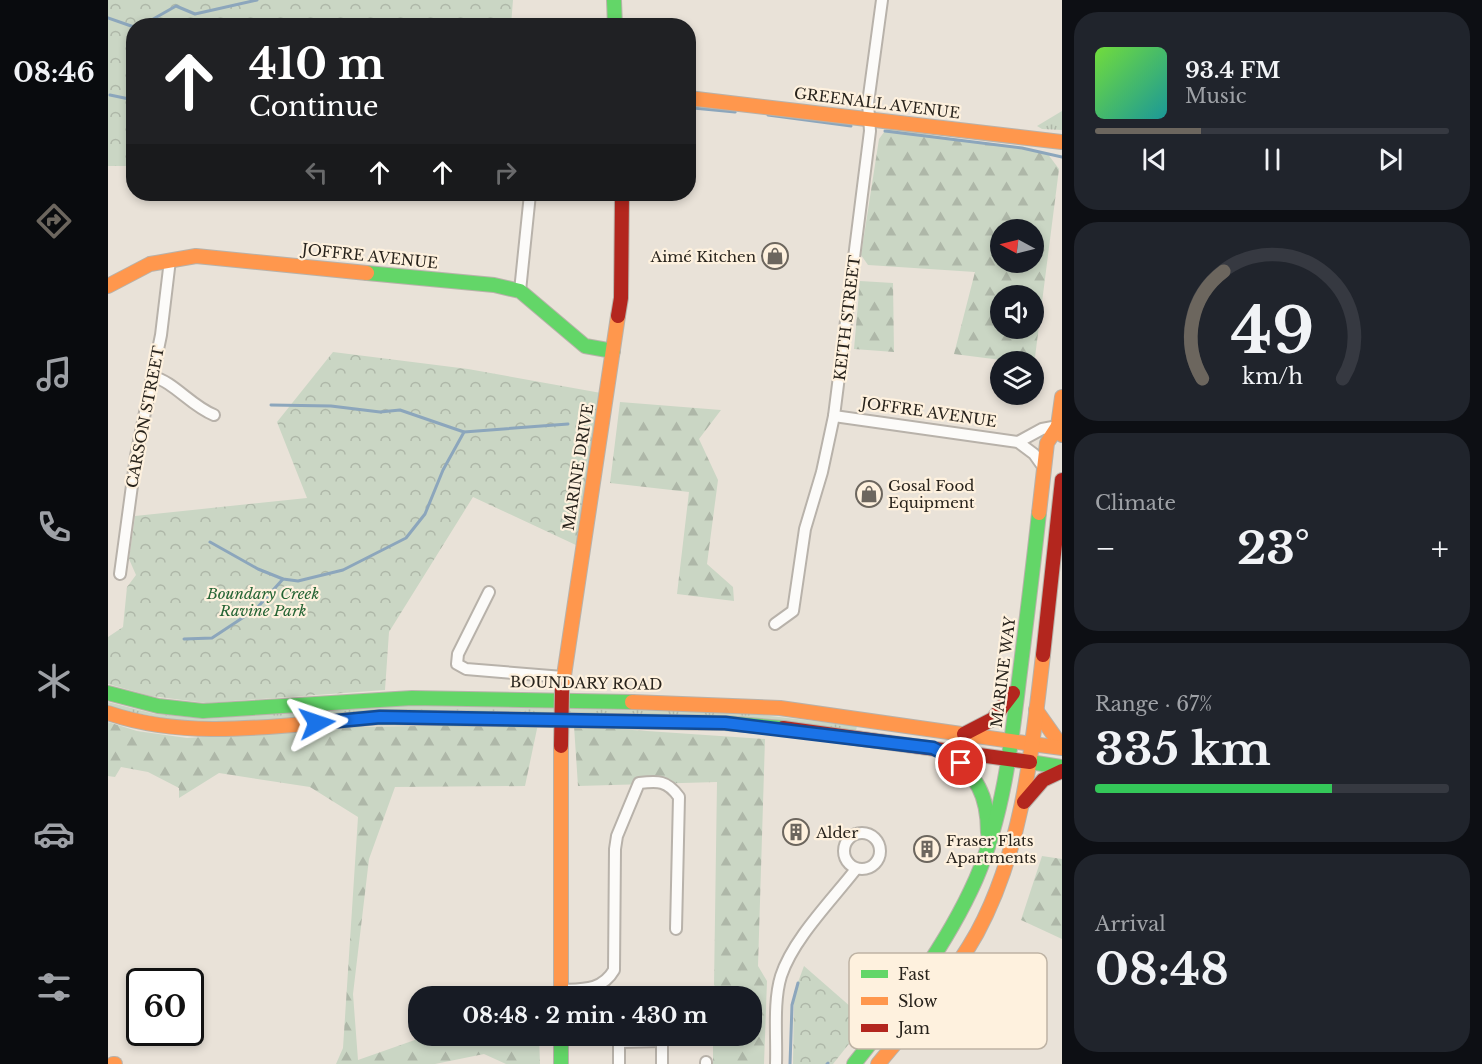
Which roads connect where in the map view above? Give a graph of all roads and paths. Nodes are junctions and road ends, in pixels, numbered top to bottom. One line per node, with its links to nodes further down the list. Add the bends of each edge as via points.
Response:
1 (614, 0): 3 (main road)
2 (882, 0): 5 (street, KEITH STREET)
3 (615, 18)
4 (696, 99): 5 (main road, GREENALL AVENUE)
5 (869, 119): 6 (main road, GREENALL AVENUE); 16 (street, KEITH STREET)
6 (1062, 142)
7 (529, 201): 11 (street)
8 (622, 201): 12 (main road, MARINE DRIVE, via 621,298)
9 (170, 260): 10 (main road, JOFFRE AVENUE, via 143,267); 11 (main road, JOFFRE AVENUE, via 205,257 494,285); 13 (street, CARSON STREET)
10 (108, 286)
11 (520, 291): 12 (main road, JOFFRE AVENUE, via 582,344)
12 (613, 351): 24 (main road, MARINE DRIVE)
13 (153, 377): 15 (street); 21 (street, CARSON STREET, via 135,465)
14 (1062, 397): 17 (main road, MARINE WAY)
15 (214, 415)
16 (834, 416): 18 (street, JOFFRE AVENUE); 23 (street, KEITH STREET, via 805,528 793,611)
17 (1060, 431): 18 (street, via 1042,429); 19 (main road, MARINE WAY, via 1047,443)
18 (1018, 442): 19 (street)
19 (1044, 468): 25 (main road, MARINE WAY)
20 (1062, 480): 27 (main road)
21 (120, 574)
22 (489, 592): 24 (street, via 458,654 459,666)
23 (775, 624)
24 (563, 683): 43 (main road, MARINE DRIVE, bridge)
25 (1018, 684): 29 (main road, via 1003,712 988,724); 30 (main road, MARINE WAY)
26 (108, 693): 29 (main road, BOUNDARY ROAD, via 158,706 203,711 380,698 676,701 780,708)
27 (1036, 710): 31 (main road); 33 (main road)
28 (108, 713): 32 (main road, via 185,729 254,729 380,717 725,723)
29 (960, 735): 30 (main road, BOUNDARY ROAD)
30 (1010, 742): 31 (main road, BOUNDARY ROAD); 34 (main road, MARINE WAY)
31 (1032, 744): 33 (main road, BOUNDARY ROAD); 35 (main road)
32 (933, 748): 34 (main road); 38 (main road, via 961,763 979,783 989,816)
33 (1062, 748)
34 (1008, 759): 35 (main road); 38 (main road, MARINE WAY, via 1001,803)
35 (1030, 762): 36 (main road); 37 (main road)
36 (1062, 769): 37 (main road, via 1043,780)
37 (1024, 803): 42 (main road, via 1000,882)
38 (988, 843): 41 (main road, MARINE WAY, via 977,877)
39 (856, 869): 53 (street, via 786,963 779,993)
40 (676, 929): 44 (street, via 679,796 671,785 660,781 639,783 616,843 614,970 608,980)
41 (936, 953)
42 (964, 953)
43 (561, 986)
44 (597, 986)
45 (561, 1046): 50 (main road)
46 (619, 1046): 51 (street)
47 (663, 1046): 52 (street)
48 (866, 1049): 54 (main road, MARINE WAY)
49 (891, 1049): 55 (main road)
50 (561, 1064)
51 (619, 1064)
52 (662, 1064)
53 (776, 1064)
54 (854, 1064)
55 (878, 1064)

